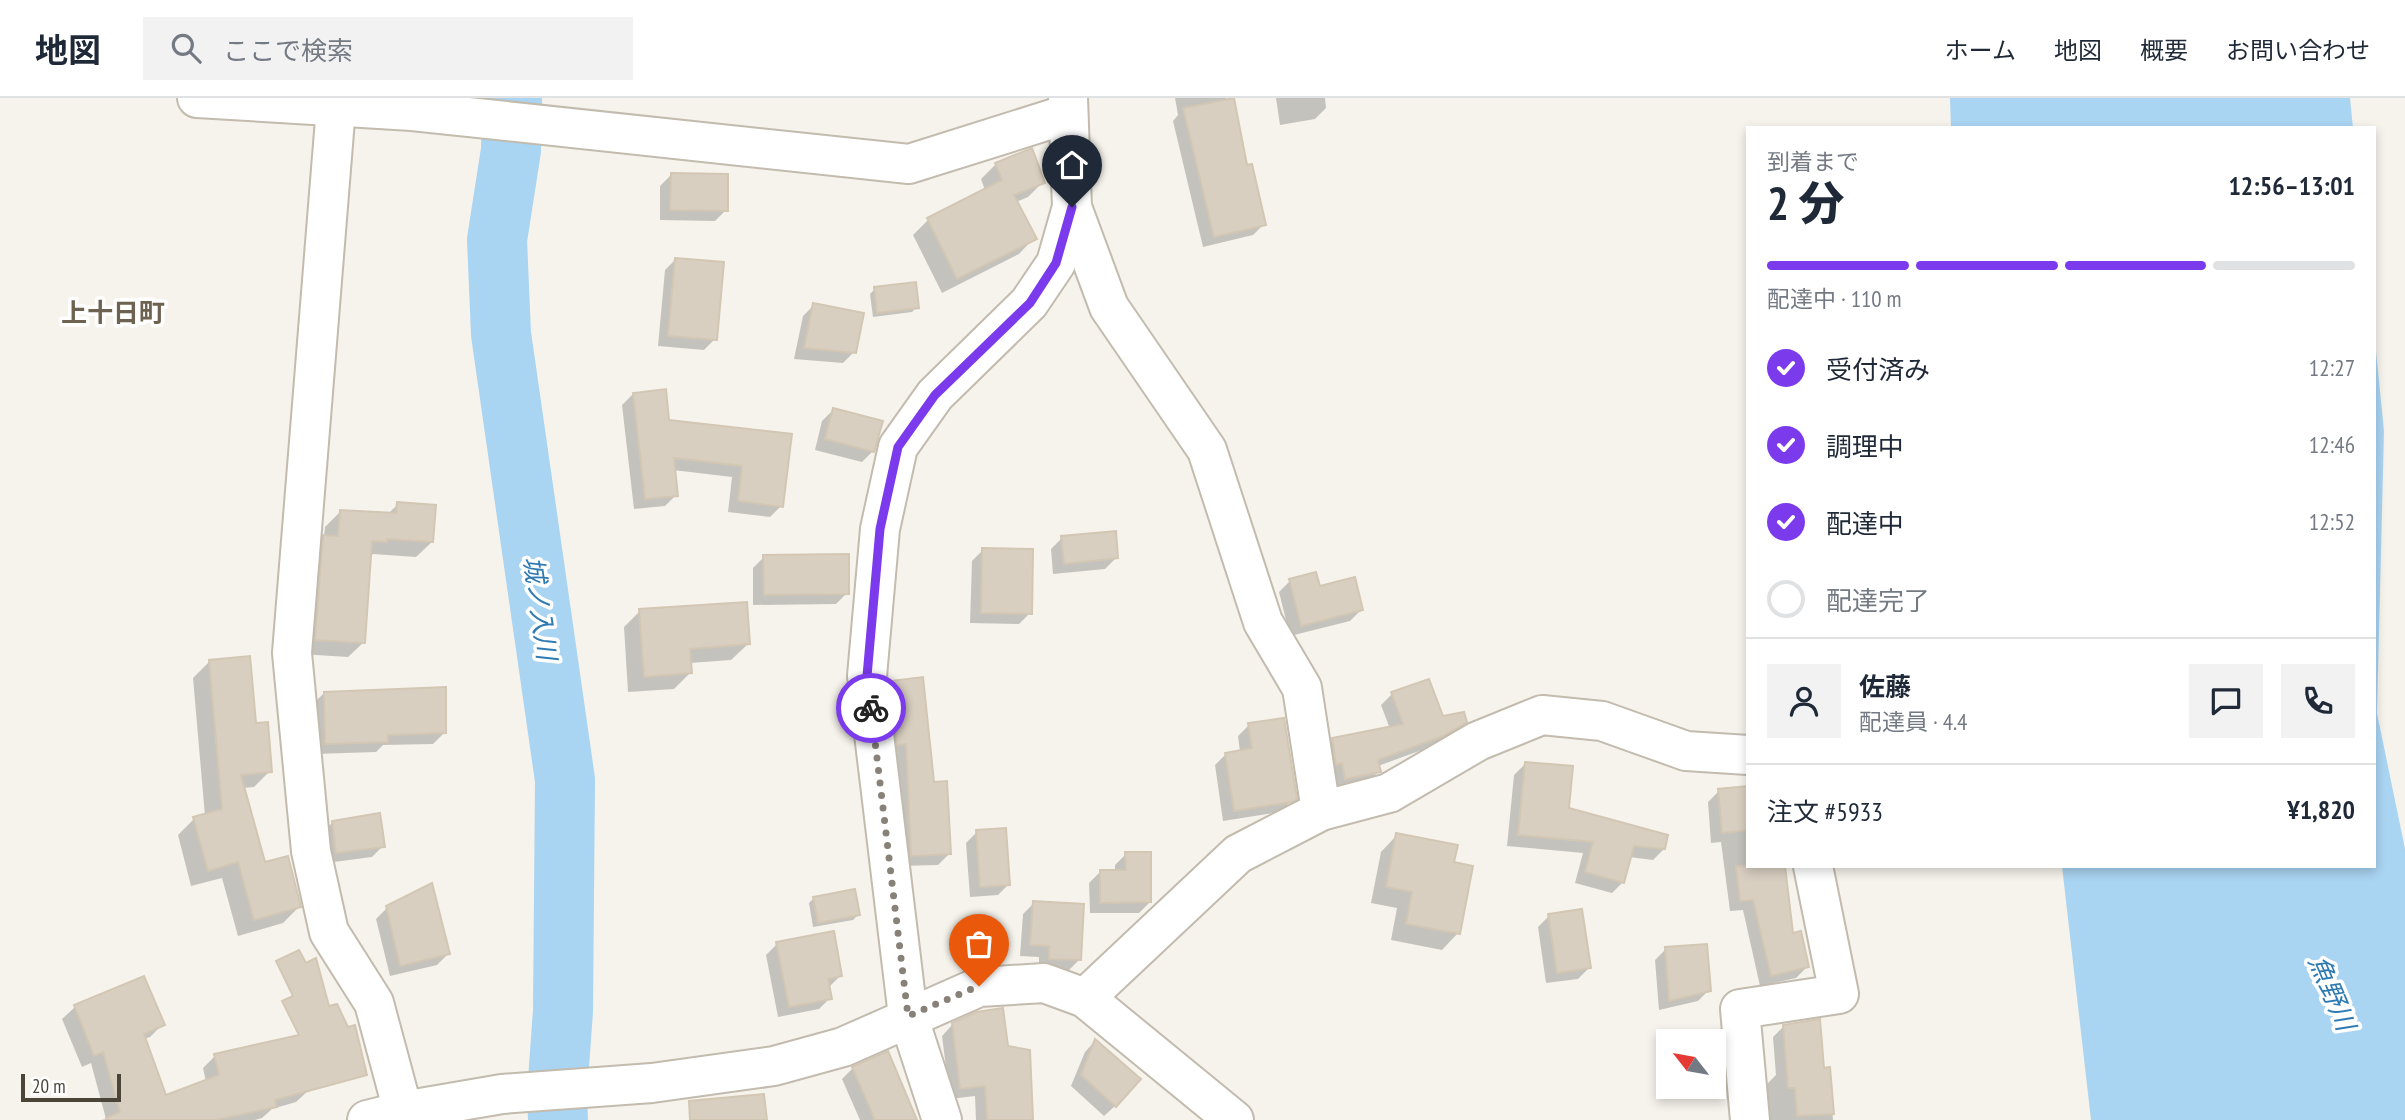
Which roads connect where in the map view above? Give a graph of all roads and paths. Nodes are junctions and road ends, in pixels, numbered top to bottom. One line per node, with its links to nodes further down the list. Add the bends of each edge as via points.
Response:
1 (197, 98): 3 (street)
2 (1068, 106): 3 (street, via 909,164 585,128); 4 (street)
3 (335, 107): 10 (street, via 292,653 311,851 329,932 374,1003)
4 (1072, 207): 6 (street, via 1109,307 1207,450 1263,622 1302,688); 9 (street, via 1056,263 1030,303 935,395 898,447 880,529 867,676)
5 (1746, 755): 6 (street, via 1686,751 1601,721 1542,715 1478,741 1389,793)
6 (1321, 811): 8 (street, via 1238,854)
7 (1813, 868): 13 (street, via 1839,994 1740,1009)
8 (1085, 998): 9 (street, via 1044,983 979,986); 12 (street)
9 (908, 1016): 10 (street, via 843,1047 774,1066 652,1083 502,1094); 11 (street)
10 (385, 1116)
11 (942, 1120)
12 (1234, 1120)
13 (1750, 1120)

